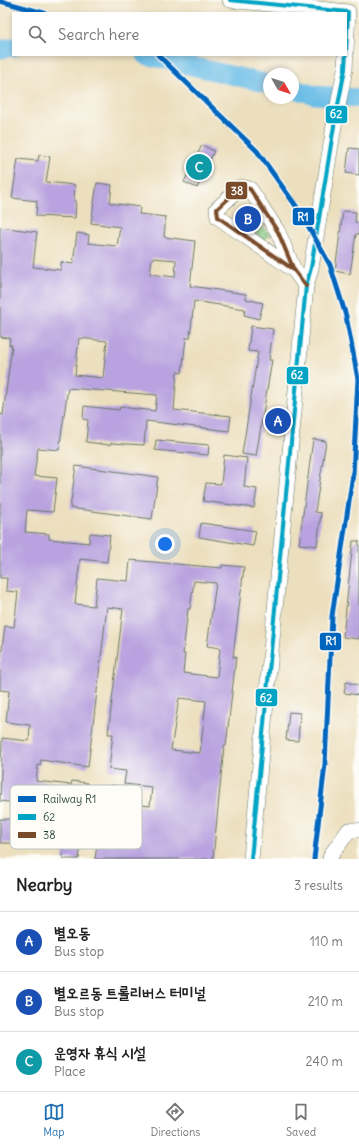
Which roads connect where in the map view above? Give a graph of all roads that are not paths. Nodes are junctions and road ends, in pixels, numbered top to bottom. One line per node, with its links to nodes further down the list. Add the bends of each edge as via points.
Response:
1 (230, 0): 2 (street)
2 (348, 6): 3 (street)
3 (352, 69): 5 (street, via 342,87)
4 (294, 270): 4 (street, via 278,232 250,189 240,187 217,209 218,217); 5 (street)
5 (306, 286): 7 (street)
6 (359, 830): 8 (street, via 349,830)
7 (251, 859)
8 (330, 859)

